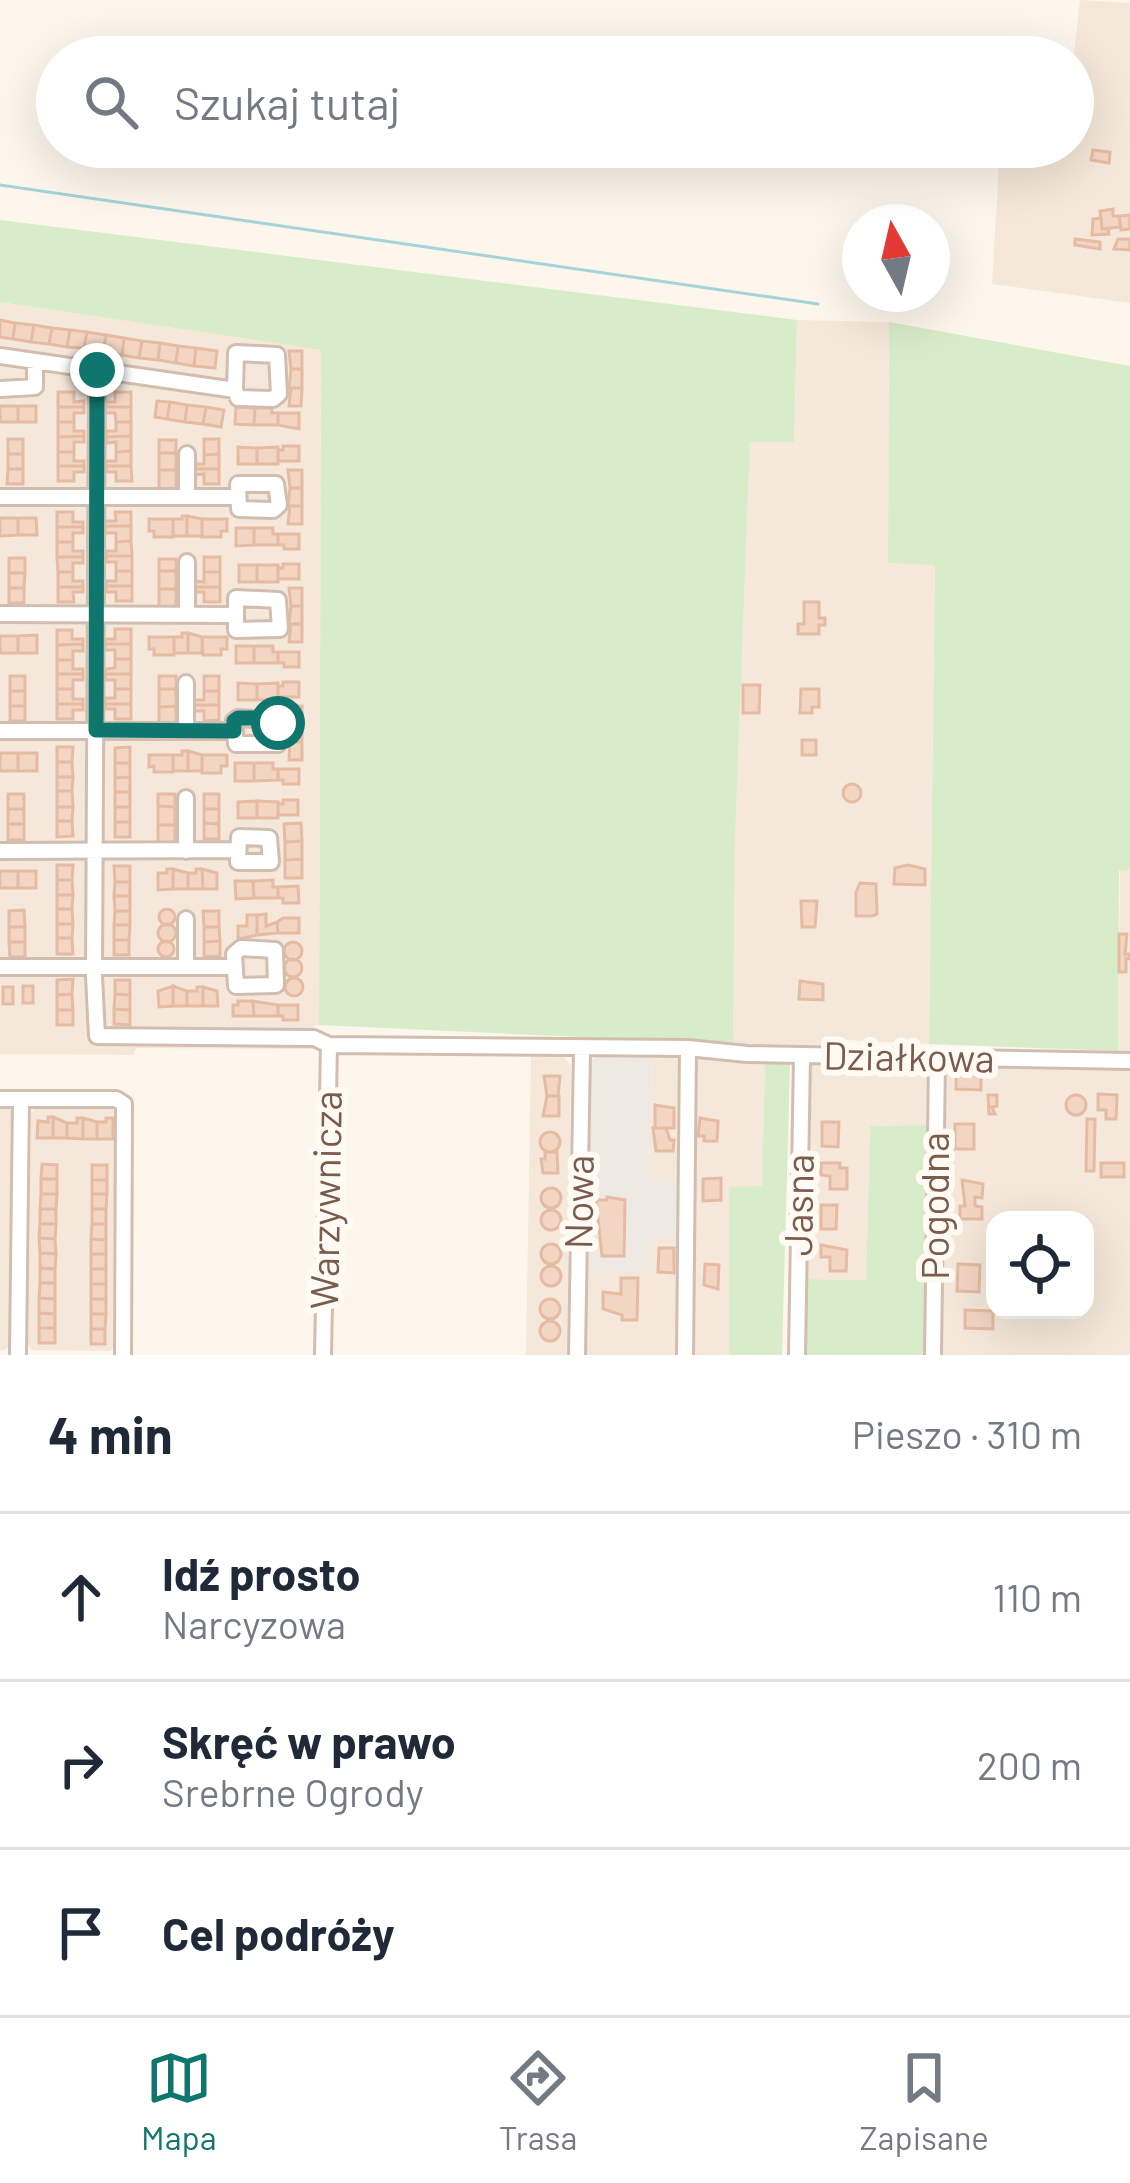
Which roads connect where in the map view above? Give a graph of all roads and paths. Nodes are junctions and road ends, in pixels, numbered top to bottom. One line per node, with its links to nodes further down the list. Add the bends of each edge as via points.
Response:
1 (0, 356): 2 (street)
2 (35, 362): 3 (street); 4 (street, via 35,387)
3 (97, 370): 5 (street); 7 (street)
4 (0, 389)
5 (235, 390): 5 (street, via 236,353 277,355 278,397 238,398)
6 (187, 454): 8 (street)
7 (97, 496): 8 (street); 9 (street); 15 (street)
8 (187, 496): 10 (street)
9 (0, 497)
10 (236, 497)
11 (187, 562): 13 (street)
12 (0, 614): 15 (street)
13 (187, 614): 14 (street); 15 (street)
14 (234, 615)
15 (96, 616): 17 (street)
16 (186, 683): 19 (street)
17 (96, 730): 18 (street); 19 (street); 24 (street)
18 (0, 731)
19 (186, 731): 20 (street)
20 (234, 731)
21 (186, 798): 25 (street)
22 (236, 850): 25 (street)
23 (0, 851): 24 (street)
24 (94, 851): 25 (street); 28 (street)
25 (186, 851)
26 (187, 919): 29 (street)
27 (0, 967): 28 (street)
28 (94, 967): 29 (street); 31 (street, Działkowa, via 98,1036 314,1038)
29 (186, 967): 30 (street)
30 (234, 967)
31 (329, 1045): 32 (street, Działkowa); 41 (street, Warzywnicza)
32 (582, 1048): 33 (street, Działkowa); 42 (street, Nowa)
33 (688, 1048): 34 (street, Działkowa); 43 (street)
34 (802, 1055): 35 (street, Działkowa); 44 (street, Jasna)
35 (937, 1058): 36 (street, Działkowa); 45 (street, Pogodna)
36 (1130, 1061)
37 (0, 1099): 38 (street)
38 (21, 1100): 39 (street); 40 (street, via 121,1101 127,1110)
39 (18, 1355)
40 (123, 1355)
41 (323, 1355)
42 (577, 1355)
43 (686, 1355)
44 (797, 1355)
45 (933, 1355)

